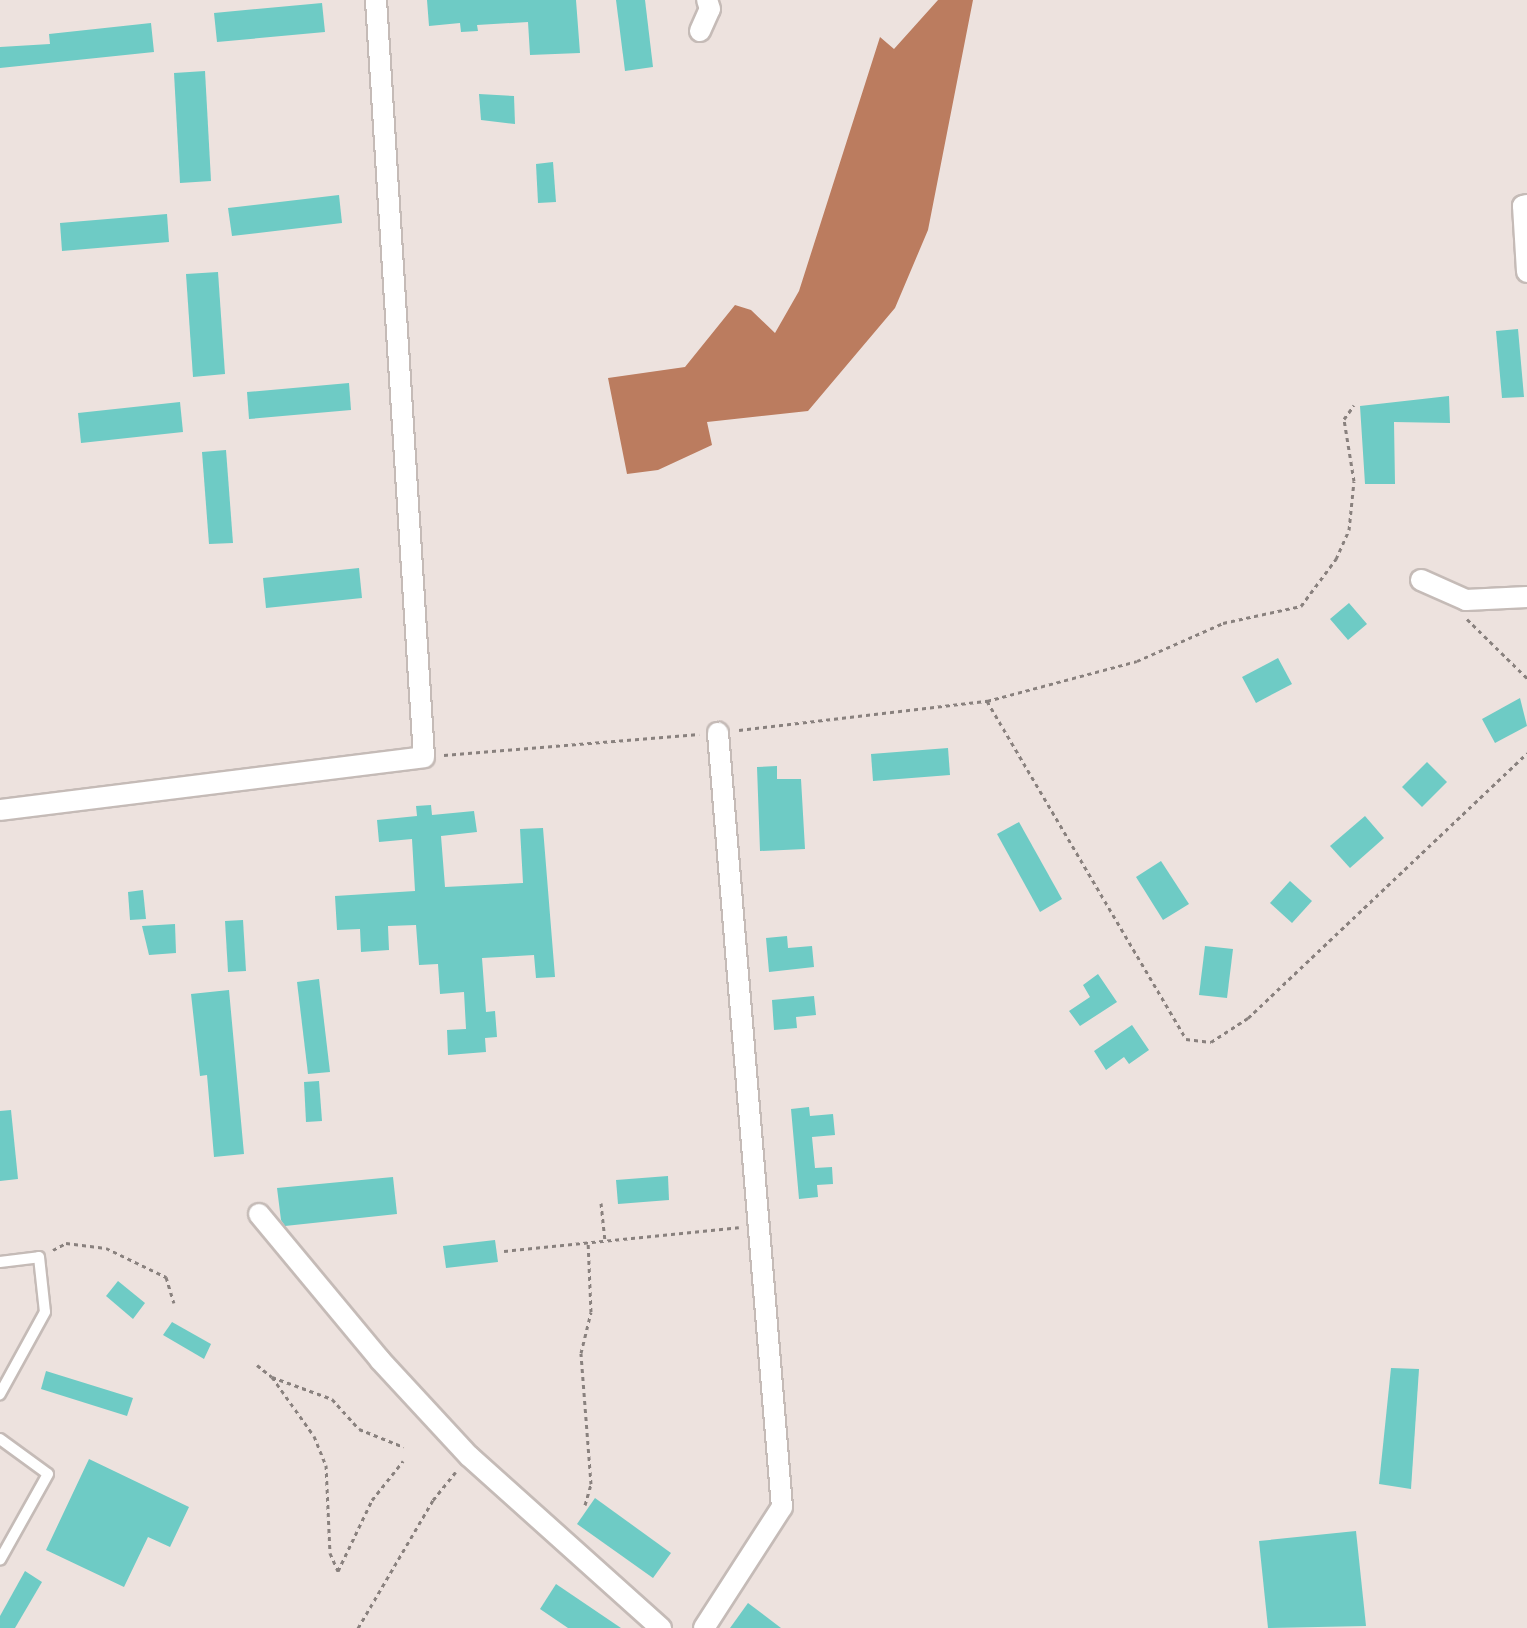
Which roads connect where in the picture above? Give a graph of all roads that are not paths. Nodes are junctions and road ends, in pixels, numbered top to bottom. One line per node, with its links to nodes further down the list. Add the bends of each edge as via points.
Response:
1 (376, 0): 9 (street, via 424,757)
2 (707, 0): 3 (street, via 710,9)
3 (700, 31)
4 (1527, 205): 5 (street)
5 (1527, 272)
6 (1421, 580): 7 (street, via 1466,600)
7 (1527, 597)
8 (718, 733): 16 (street, via 782,1507)
9 (0, 810)
10 (259, 1214): 15 (street, via 380,1360 469,1456)
11 (0, 1262): 12 (lane, via 39,1257 45,1312)
12 (0, 1394)
13 (0, 1439): 14 (lane, via 48,1474)
14 (0, 1560)
15 (661, 1628)
16 (704, 1628)

